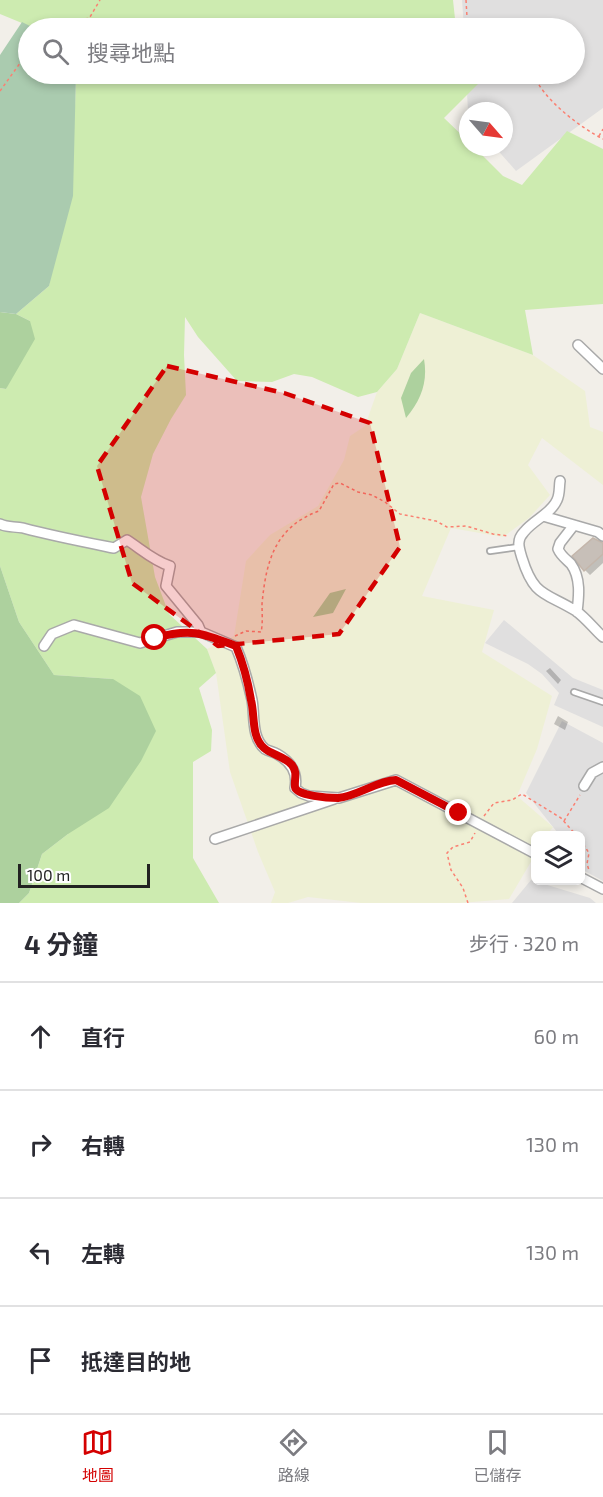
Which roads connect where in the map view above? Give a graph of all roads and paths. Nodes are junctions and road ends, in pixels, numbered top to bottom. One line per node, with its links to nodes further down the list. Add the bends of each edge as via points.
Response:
1 (100, 0): 3 (path)
2 (466, 0): 4 (path)
3 (88, 18)
4 (467, 18)
5 (18, 66): 7 (path)
6 (540, 84): 9 (path, via 575,121)
7 (0, 90)
8 (603, 129): 9 (path)
9 (598, 137): 10 (path)
10 (603, 139)
11 (578, 345): 12 (street)
12 (603, 369)
13 (560, 481): 14 (street, via 557,500)
14 (543, 516): 16 (street); 18 (street, via 525,530)
15 (0, 524): 21 (street, via 114,548 127,540 170,566 166,586)
16 (574, 525): 17 (street); 20 (street, via 558,549 577,577)
17 (603, 536)
18 (517, 547): 19 (lane); 20 (street, via 537,588); 23 (path, via 508,536 466,526 447,527 400,514 372,495 337,483 318,512 303,517 272,553 264,584 262,631 246,631 231,639)
19 (490, 551)
20 (577, 612): 22 (street)
21 (201, 632): 23 (street); 24 (street, via 177,632 140,642 74,625 52,634)
22 (603, 637)
23 (230, 644): 29 (street, via 236,646 240,655 252,701 253,724 264,748 291,764 297,776 297,791)
24 (44, 646)
25 (574, 692): 26 (lane)
26 (603, 702)
27 (603, 767): 28 (street, via 592,773)
28 (584, 786): 30 (path)
29 (339, 798): 31 (street); 33 (street, via 396,780)
30 (564, 821)
31 (214, 838)
32 (585, 847): 34 (path, via 589,853)
33 (531, 851)
34 (585, 875): 35 (street)
35 (603, 889)

